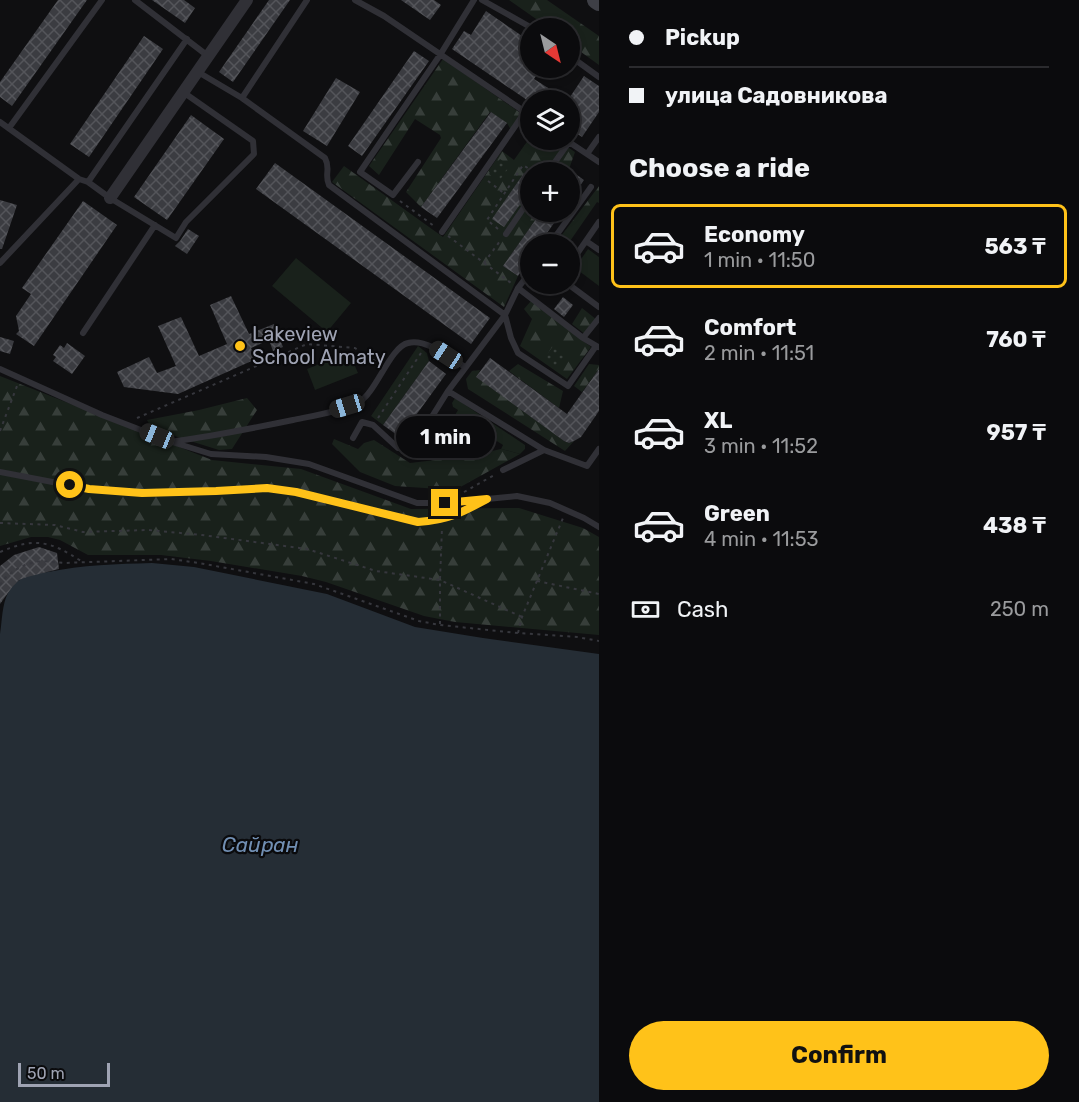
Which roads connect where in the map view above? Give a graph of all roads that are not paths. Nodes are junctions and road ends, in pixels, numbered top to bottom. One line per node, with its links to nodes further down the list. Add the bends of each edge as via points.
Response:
1 (102, 0): 20 (lane)
2 (135, 0): 9 (lane)
3 (246, 0): 11 (street)
4 (307, 0): 16 (lane)
5 (355, 0): 10 (lane)
6 (474, 0): 10 (lane)
7 (482, 0): 8 (lane)
8 (520, 21)
9 (187, 39): 11 (lane); 27 (lane)
10 (440, 55): 17 (lane); 24 (lane, via 360,172 393,195)
11 (209, 56): 13 (street)
12 (580, 63): 14 (lane)
13 (198, 72): 15 (street); 16 (lane)
14 (599, 77)
15 (183, 92): 29 (street); 32 (lane, via 253,141 254,154 186,222 176,238)
16 (242, 98): 44 (lane, via 325,158 329,164 329,185)
17 (520, 109)
18 (0, 122): 20 (lane)
19 (520, 125): 33 (lane)
20 (9, 128): 26 (lane)
21 (599, 137): 23 (lane)
22 (580, 149): 23 (lane)
23 (587, 154): 25 (lane)
24 (418, 162)
25 (599, 162)
26 (79, 179): 27 (lane); 39 (lane)
27 (88, 182): 29 (lane)
28 (591, 187): 35 (lane)
29 (110, 198): 32 (lane)
30 (520, 213): 34 (lane)
31 (599, 222): 36 (lane)
32 (155, 225): 46 (lane)
33 (442, 231)
34 (506, 234)
35 (557, 234)
36 (586, 241): 37 (lane); 38 (lane)
37 (580, 250)
38 (599, 250)
39 (0, 262)
40 (520, 285): 41 (lane)
41 (518, 288): 44 (lane); 47 (lane)
42 (580, 293): 43 (lane)
43 (599, 306)
44 (505, 315): 48 (lane, via 518,353 568,386); 49 (lane)
45 (599, 318): 47 (lane)
46 (83, 333)
47 (583, 338): 48 (lane)
48 (598, 346)
49 (465, 367): 51 (lane); 53 (lane, via 428,344 408,342 401,346 361,402 325,413)
50 (0, 369): 53 (lane)
51 (448, 391): 52 (lane, via 411,450 398,448 373,425 362,422); 55 (lane)
52 (353, 438)
53 (172, 442): 58 (lane, via 211,454 309,464 417,503)
54 (599, 449): 55 (lane, via 587,466)
55 (544, 450): 56 (lane)
56 (503, 470)
57 (0, 472): 58 (lane, via 89,489 142,493 267,488 418,522 451,517)
58 (487, 499): 59 (lane, via 517,496 550,503)
59 (599, 528)

